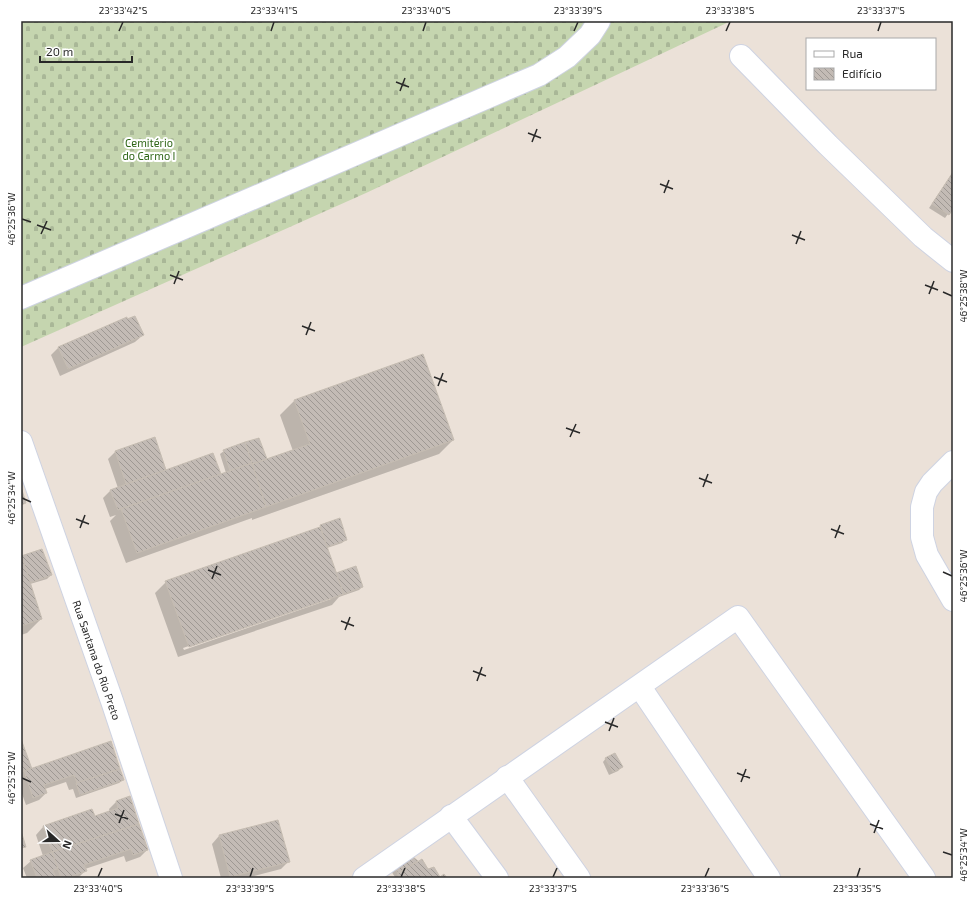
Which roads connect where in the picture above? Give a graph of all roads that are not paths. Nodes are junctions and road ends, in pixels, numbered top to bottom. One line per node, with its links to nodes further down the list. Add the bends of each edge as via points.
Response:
1 (599, 21): 4 (street, via 590,35 567,58 539,75)
2 (741, 56): 3 (street, via 923,237)
3 (953, 261)
4 (21, 298)
5 (22, 450): 11 (street, Rua Santana do Rio Preto, via 112,701)
6 (953, 462): 7 (street, via 926,492 922,507 922,537 927,555)
7 (953, 600)
8 (640, 687): 9 (street); 15 (street); 16 (street, via 738,617)
9 (507, 777): 10 (street); 14 (street)
10 (452, 816): 12 (street); 13 (street)
11 (171, 878)
12 (364, 878)
13 (497, 878)
14 (579, 878)
15 (769, 878)
16 (924, 878)

